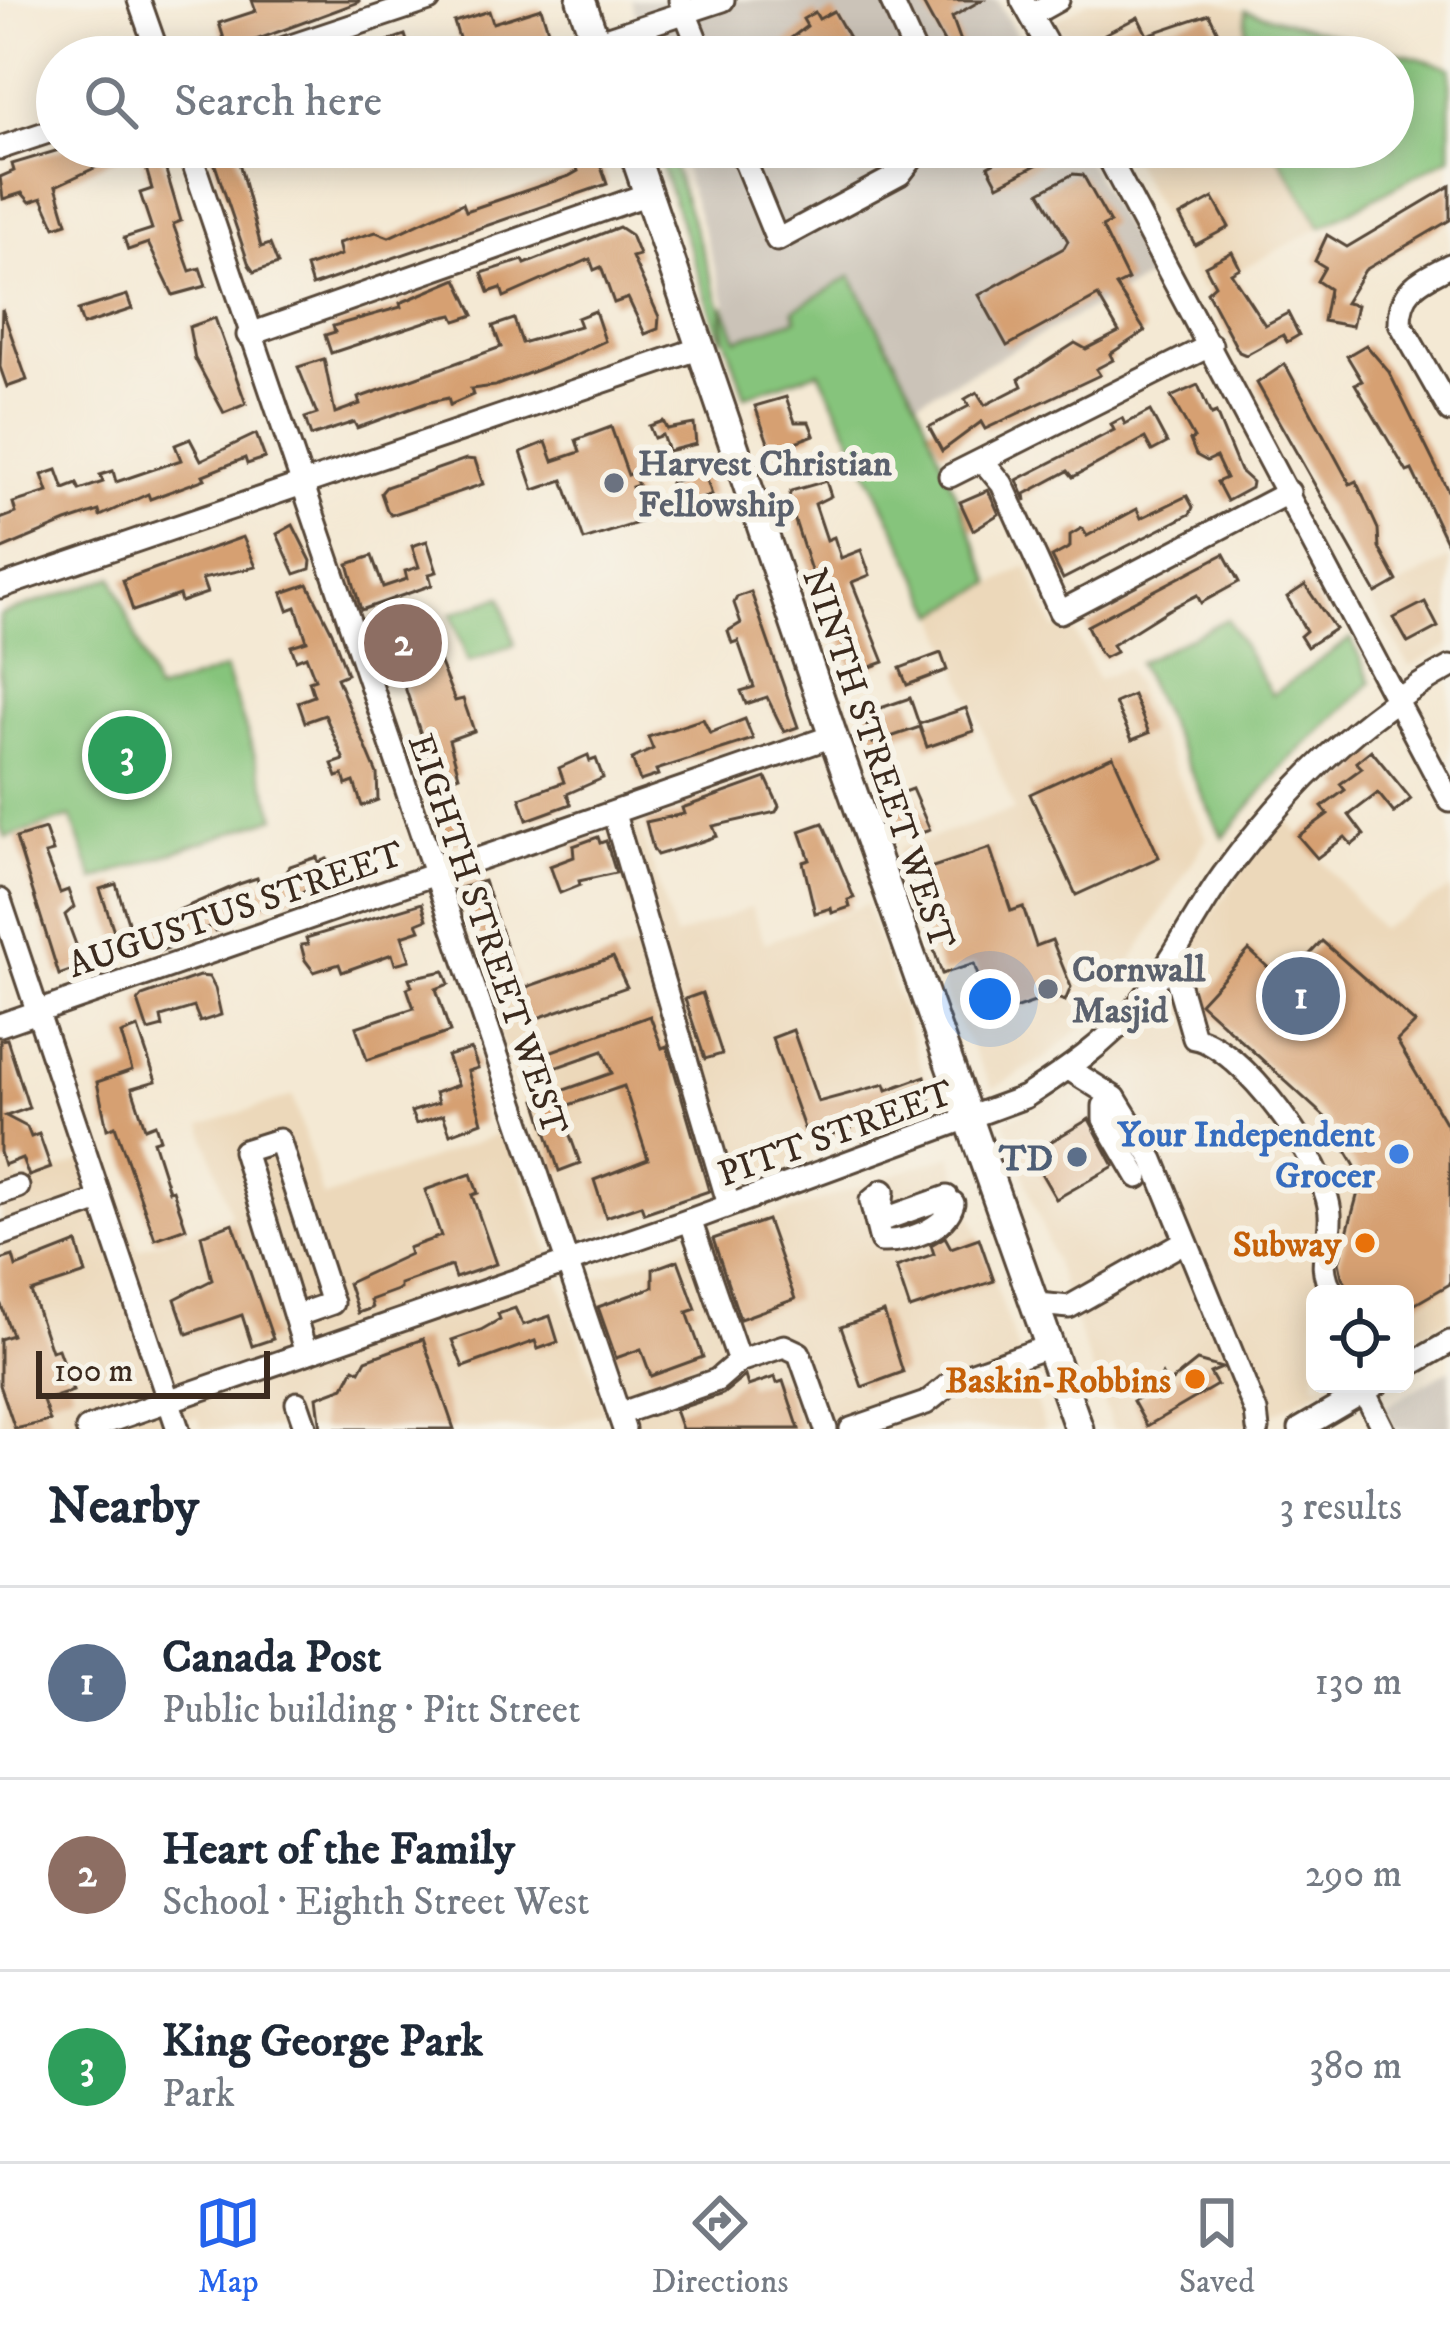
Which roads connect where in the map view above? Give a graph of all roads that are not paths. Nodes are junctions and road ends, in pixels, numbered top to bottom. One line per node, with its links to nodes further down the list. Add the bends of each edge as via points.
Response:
1 (139, 0): 10 (street)
2 (429, 0): 9 (street)
3 (581, 0): 12 (main road)
4 (724, 0): 7 (street)
5 (891, 0): 15 (street)
6 (1058, 0): 8 (street)
7 (683, 8): 13 (street); 14 (street)
8 (1026, 8): 16 (street)
9 (366, 10): 11 (street)
10 (152, 36)
11 (306, 36)
12 (593, 36)
13 (626, 36)
14 (694, 36)
15 (907, 36)
16 (1042, 36)
17 (36, 136): 18 (street)
18 (0, 148)
19 (195, 168): 26 (street, EIGHTH STREET WEST)
20 (639, 168): 24 (main road, NINTH STREET WEST)
21 (748, 168): 22 (street, via 777,240)
22 (905, 168)
23 (1114, 168): 27 (street)
24 (648, 194): 26 (street); 28 (main road, NINTH STREET WEST)
25 (1450, 265): 29 (street, via 1411,286 1400,322)
26 (248, 335): 32 (street, EIGHTH STREET WEST)
27 (1211, 345): 30 (street); 33 (street)
28 (700, 348): 32 (street); 37 (main road, NINTH STREET WEST)
29 (1450, 411)
30 (983, 461): 31 (street); 33 (street, via 1002,484 1060,612)
31 (950, 476)
32 (301, 485): 34 (street); 40 (street, EIGHTH STREET WEST)
33 (1289, 492): 36 (street)
34 (0, 587)
35 (1450, 667): 36 (street, PITT STREET)
36 (1394, 697): 38 (street); 42 (street, PITT STREET, via 1272,812)
37 (832, 736): 39 (street, AUGUSTUS STREET); 47 (main road, NINTH STREET WEST)
38 (1450, 801)
39 (614, 814): 40 (street, AUGUSTUS STREET); 52 (street)
40 (433, 874): 43 (street, AUGUSTUS STREET); 56 (street, EIGHTH STREET WEST)
41 (0, 900): 43 (street)
42 (1171, 958): 45 (street, PITT STREET, via 1137,1006); 57 (street, via 1194,1038 1213,1041 1290,1118 1319,1173 1330,1214 1321,1272)
43 (38, 1012): 44 (street, AUGUSTUS STREET); 50 (street)
44 (0, 1025)
45 (1069, 1069): 46 (street); 47 (street, PITT STREET)
46 (1115, 1098): 48 (street, via 1104,1106 1104,1119); 55 (street, via 1157,1167)
47 (970, 1119): 52 (street, PITT STREET); 58 (main road, NINTH STREET WEST)
48 (1138, 1177)
49 (884, 1191): 51 (street, via 871,1201 873,1224 888,1242 938,1225 949,1216)
50 (100, 1200): 54 (street); 67 (street)
51 (950, 1200)
52 (729, 1205): 53 (street, PITT STREET)
53 (690, 1220): 56 (street, PITT STREET); 63 (street)
54 (0, 1234)
55 (1186, 1247): 58 (street, via 1069,1307); 60 (street); 69 (street)
56 (564, 1264): 62 (street, PITT STREET); 70 (street, EIGHTH STREET WEST)
57 (1328, 1285)
58 (1038, 1304): 60 (main road, NINTH STREET WEST)
59 (295, 1316): 59 (street, via 244,1151 279,1140 332,1304); 62 (street)
60 (1049, 1341): 75 (street, via 956,1379 926,1403); 76 (main road, NINTH STREET WEST)
61 (1450, 1342): 64 (street)
62 (307, 1353): 67 (street, PITT STREET)
63 (739, 1361): 70 (street, via 717,1380); 74 (street, via 784,1346 799,1353)
64 (1414, 1363)
65 (1361, 1393): 77 (street)
66 (1371, 1393): 78 (street)
67 (169, 1401): 71 (street, PITT STREET); 72 (street)
68 (297, 1402): 73 (street)
69 (1257, 1420)
70 (621, 1421)
71 (87, 1429)
72 (178, 1429)
73 (306, 1429)
74 (826, 1429)
75 (851, 1429)
76 (1079, 1429)
77 (1300, 1429)
78 (1382, 1429)

